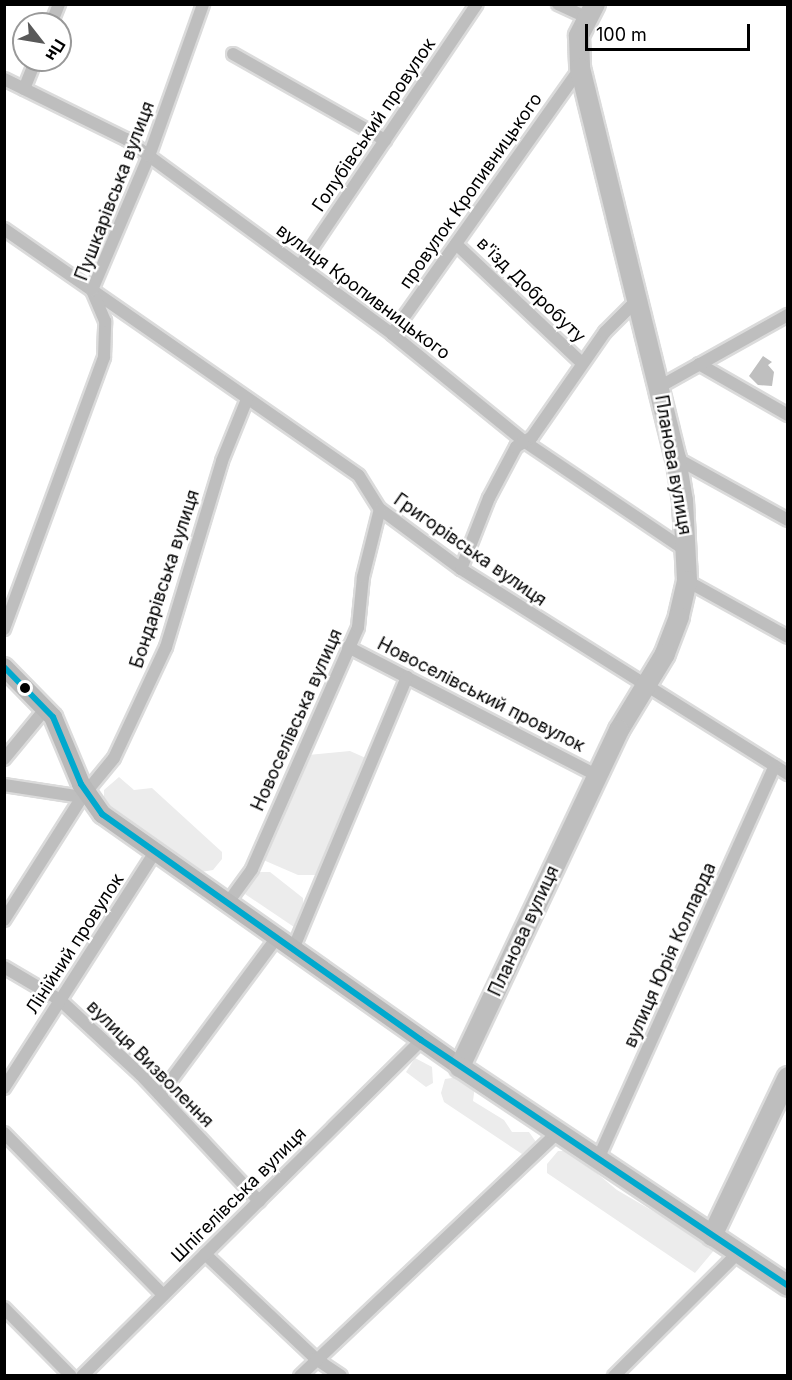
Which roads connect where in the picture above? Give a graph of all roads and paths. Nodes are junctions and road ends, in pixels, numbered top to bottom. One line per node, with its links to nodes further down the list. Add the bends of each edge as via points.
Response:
1 (203, 4): 11 (street, Пушкарівська вулиця)
2 (477, 4): 10 (street, Голубівський провулок)
3 (558, 4): 4 (street)
4 (587, 9): 6 (main road, Планова вулиця, via 579,36)
5 (233, 54): 10 (street)
6 (580, 68): 13 (street, провулок Кропивницького); 16 (main road, Планова вулиця)
7 (31, 72): 9 (street)
8 (4, 79): 9 (street, вулиця Кропивницького)
9 (24, 89): 11 (street, вулиця Кропивницького, via 126,139)
10 (385, 140): 14 (street, Голубівський провулок)
11 (149, 156): 14 (street, вулиця Кропивницького); 15 (street, Пушкарівська вулиця)
12 (4, 229): 15 (street, Григорівська вулиця)
13 (456, 244): 18 (street, провулок Кропивницького); 19 (street, в'їзд Добробуту)
14 (300, 266): 18 (street, вулиця Кропивницького)
15 (93, 290): 22 (street, Григорівська вулиця); 31 (street, Пушкарівська вулиця, via 105,321 104,357)
16 (637, 300): 19 (street); 21 (main road, Планова вулиця)
17 (788, 315): 20 (street)
18 (392, 334): 24 (street, вулиця Кропивницького)
19 (582, 363): 24 (street)
20 (699, 364): 21 (street); 23 (street)
21 (659, 387): 25 (main road, Планова вулиця)
22 (247, 399): 26 (street, Григорівська вулиця, via 359,476); 43 (street, Бондарівська вулиця, via 222,461 166,647 114,758)
23 (788, 415)
24 (525, 442): 28 (street, вулиця Кропивницького); 29 (street, via 516,447 489,498)
25 (676, 458): 27 (street); 28 (main road, Планова вулиця)
26 (380, 510): 29 (street, Григорівська вулиця); 33 (street, Новоселівська вулиця, via 363,577 358,627)
27 (788, 520)
28 (688, 552): 30 (main road, Планова вулиця)
29 (461, 569): 36 (street, Григорівська вулиця)
30 (687, 581): 32 (street); 36 (main road, Планова вулиця, via 665,654)
31 (4, 629)
32 (788, 637)
33 (348, 647): 35 (street, Новоселівський провулок); 45 (street, Новоселівська вулиця, via 252,869)
34 (4, 667): 37 (street)
35 (407, 677): 41 (street, Новоселівський провулок); 48 (street)
36 (644, 686): 39 (street, Григорівська вулиця); 41 (main road, Планова вулиця)
37 (46, 708): 38 (street); 43 (street, via 58,726)
38 (4, 759)
39 (775, 766): 40 (street, Григорівська вулиця); 58 (street, вулиця Юрія Колларда)
40 (788, 774)
41 (598, 776): 52 (main road, Планова вулиця)
42 (4, 785): 43 (street)
43 (84, 795): 44 (street, via 102,814); 46 (street, Бондарівська вулиця)
44 (156, 850): 45 (street); 50 (street, Лінійний провулок)
45 (229, 901): 47 (street)
46 (4, 921)
47 (278, 936): 48 (street); 55 (street)
48 (294, 947): 51 (street)
49 (4, 967): 50 (street, вулиця Визволення)
50 (60, 1000): 54 (street, Лінійний провулок); 55 (street, вулиця Визволення)
51 (421, 1040): 52 (street); 59 (street, Шпігелівська вулиця)
52 (460, 1066): 56 (main road)
53 (788, 1077): 60 (main road)
54 (6, 1083)
55 (160, 1095): 59 (street, вулиця Визволення)
56 (558, 1132): 58 (main road); 66 (street)
57 (4, 1133): 64 (street)
58 (598, 1159): 60 (main road)
59 (259, 1201): 62 (street, Шпігелівська вулиця)
60 (712, 1236): 61 (main road)
61 (738, 1253): 63 (main road); 71 (street)
62 (205, 1254): 64 (street, Шпігелівська вулиця); 66 (street)
63 (788, 1286)
64 (163, 1295): 68 (street, Шпігелівська вулиця)
65 (4, 1308): 67 (street)
66 (316, 1359): 69 (street); 70 (street)
67 (71, 1376)
68 (82, 1376)
69 (300, 1376)
70 (341, 1376)
71 (614, 1376)

